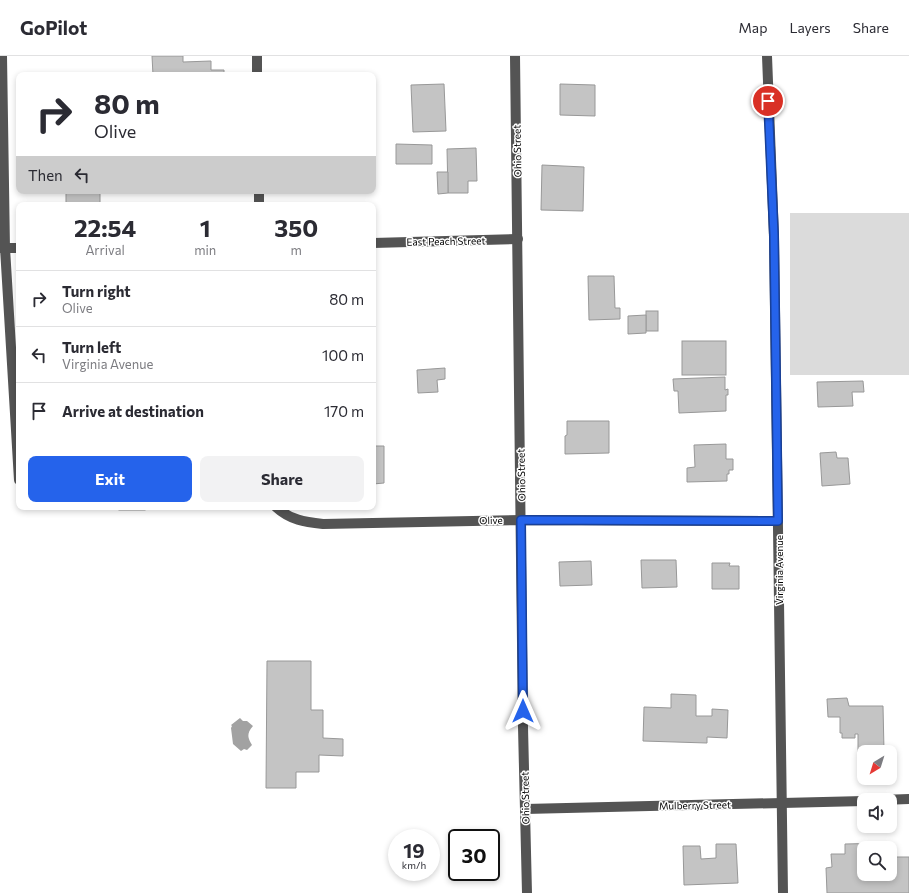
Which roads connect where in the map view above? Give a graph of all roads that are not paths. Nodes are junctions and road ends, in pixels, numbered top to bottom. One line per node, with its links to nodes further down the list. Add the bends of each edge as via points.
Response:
1 (2, 56): 8 (street)
2 (257, 56): 5 (street)
3 (515, 56): 6 (street, Ohio Street)
4 (767, 56): 13 (street, Virginia Avenue, via 774,235)
5 (257, 72)
6 (518, 239): 7 (street, East Peach Street); 12 (street, Ohio Street)
7 (376, 243)
8 (3, 248): 9 (street); 10 (street)
9 (16, 248)
10 (16, 436)
11 (280, 510): 12 (street, Olive, via 294,519 323,524)
12 (521, 520): 13 (street, Olive); 18 (street, Ohio Street)
13 (778, 521): 17 (street, Virginia Avenue)
14 (897, 799): 15 (street)
15 (909, 799)
16 (857, 800): 17 (street, Mulberry Street)
17 (781, 803): 18 (street, Mulberry Street); 20 (street, Virginia Avenue)
18 (525, 809): 19 (street, Ohio Street)
19 (527, 893)
20 (783, 893)

